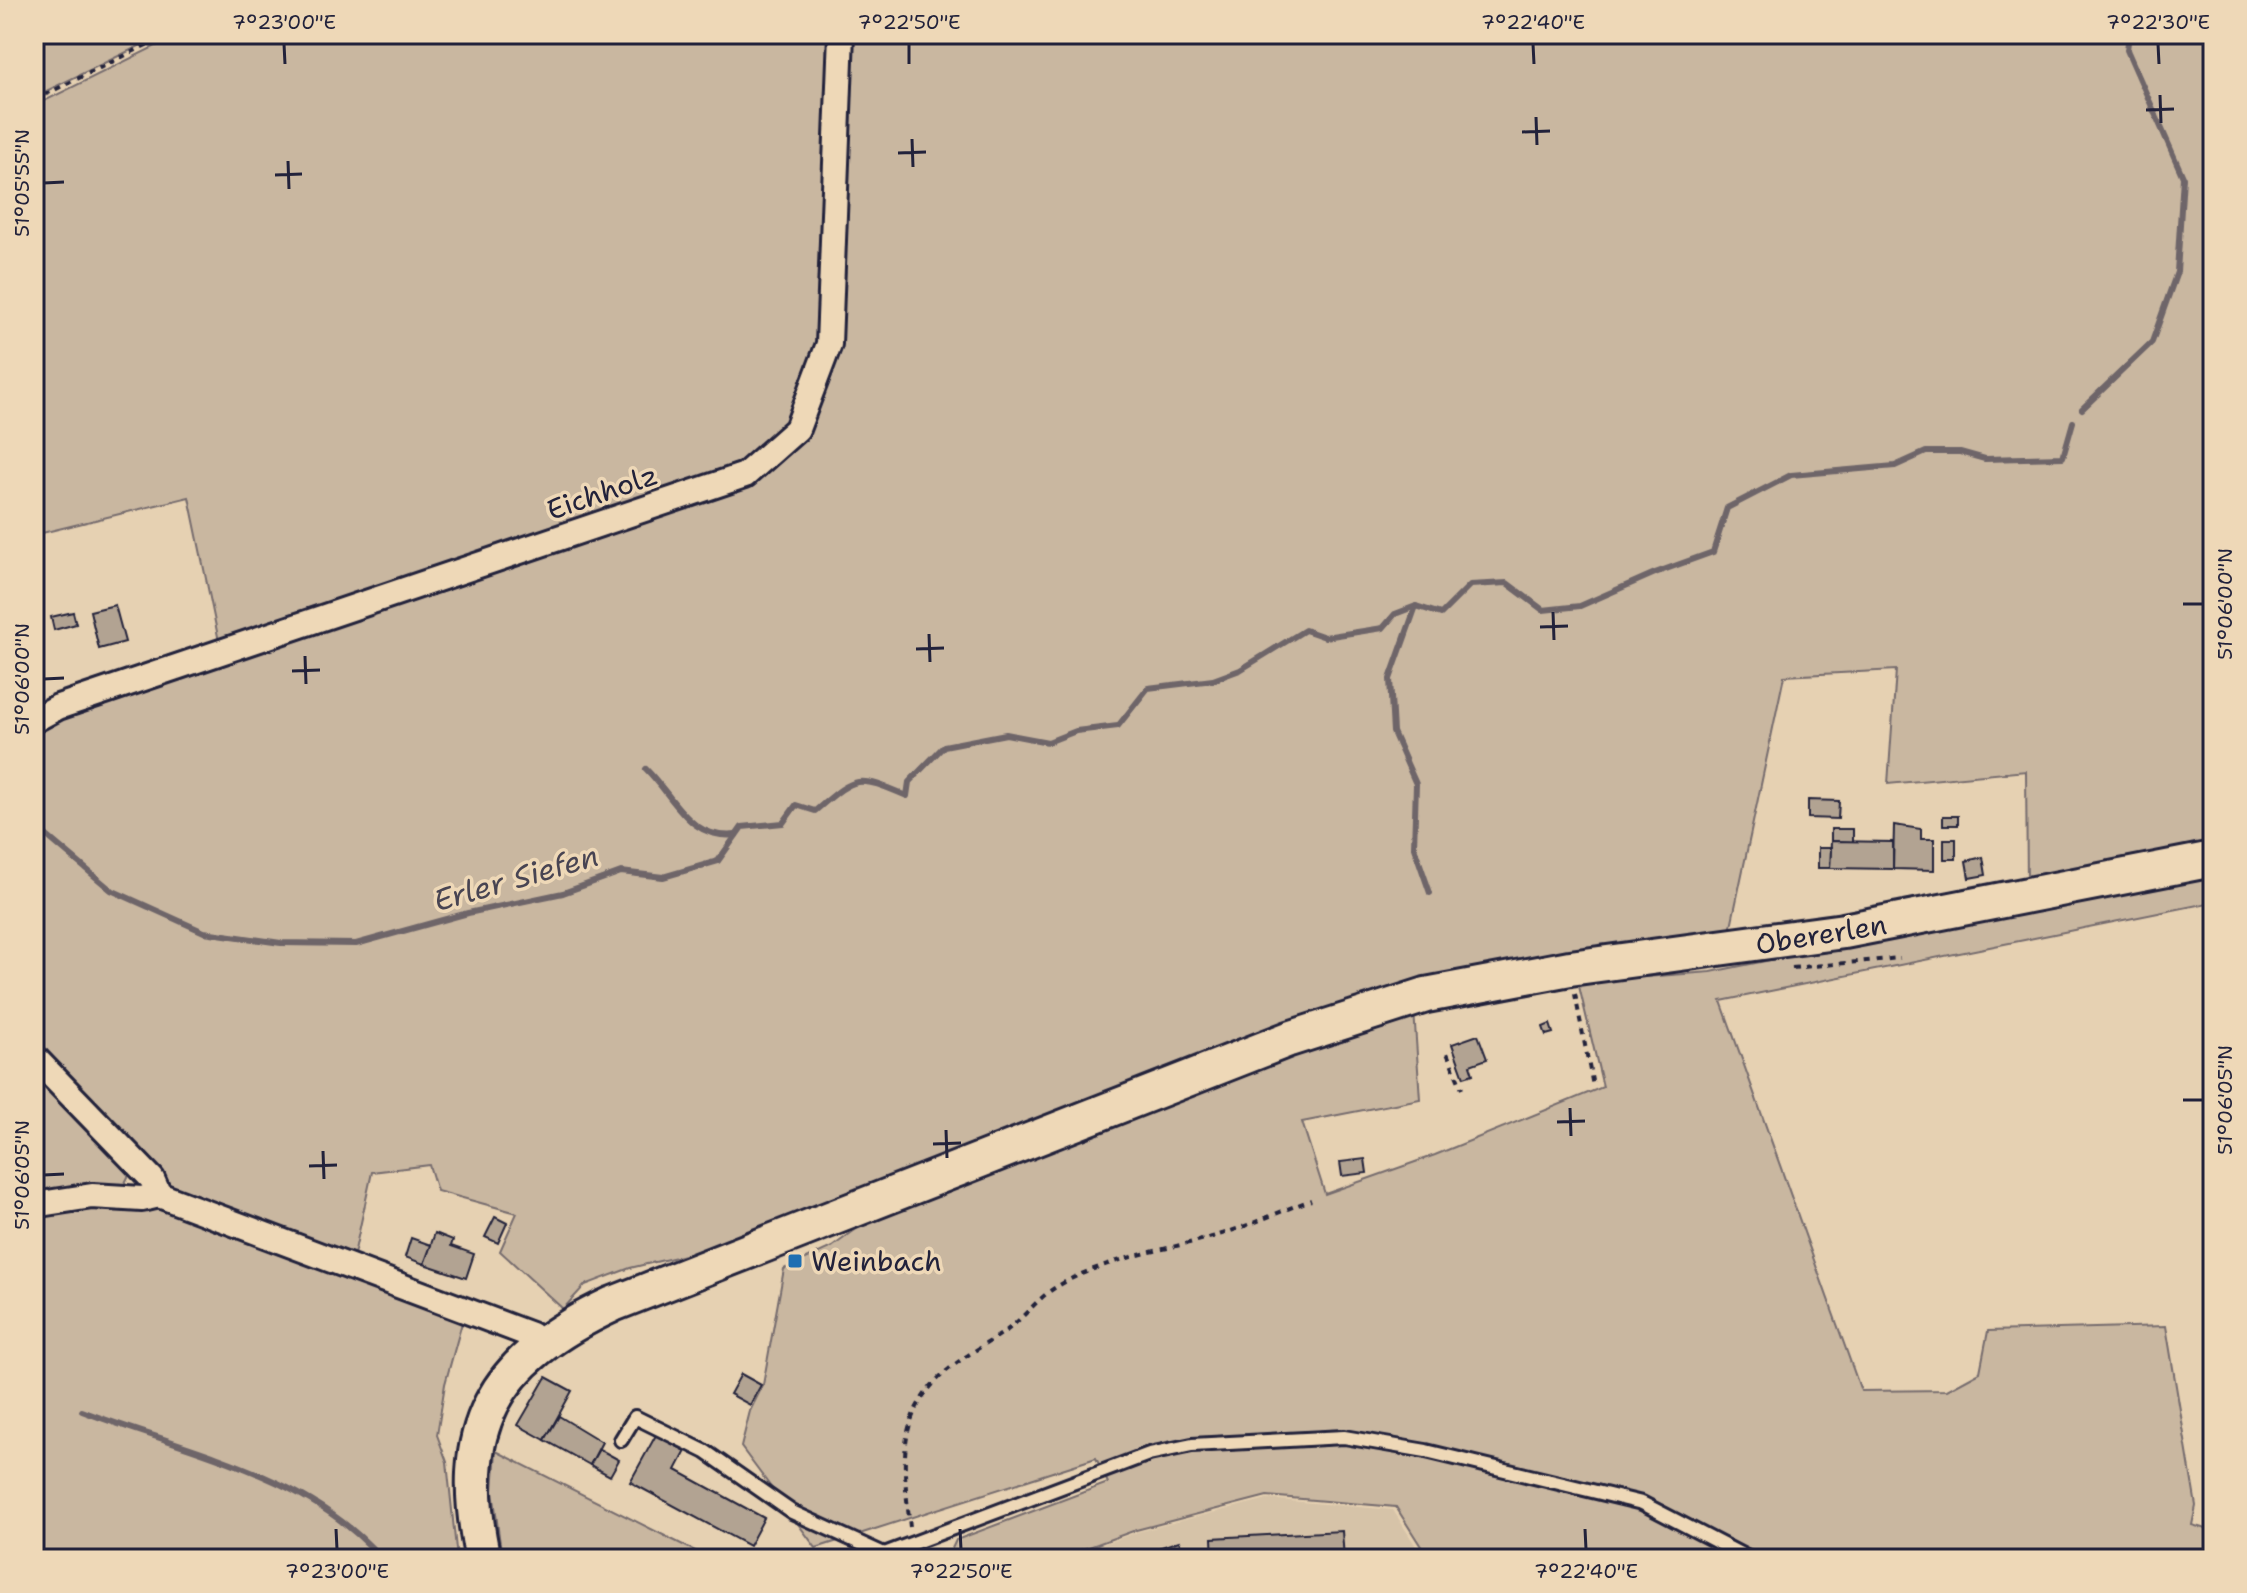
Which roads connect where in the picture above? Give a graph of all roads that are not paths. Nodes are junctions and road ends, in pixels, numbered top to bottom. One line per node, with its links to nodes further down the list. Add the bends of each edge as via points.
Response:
1 (841, 34): 2 (street, Eichholz, via 829,344 797,429 745,475 58,707)
2 (34, 720)
3 (2213, 859): 7 (main road, Obererlen, via 1844,931 1570,968 1426,995 1289,1039 613,1304)
4 (34, 1057): 5 (street, via 152,1179)
5 (159, 1195): 6 (street, via 92,1196); 7 (street, via 531,1335)
6 (34, 1205)
7 (540, 1346): 10 (main road, via 499,1390 475,1450 472,1493)
8 (621, 1440): 9 (lane, via 635,1417 706,1452 792,1512)
9 (884, 1554): 11 (lane); 12 (lane, via 1149,1454 1192,1445 1344,1437 1426,1451 1642,1503)
10 (483, 1559)
11 (871, 1559)
12 (1750, 1559)

